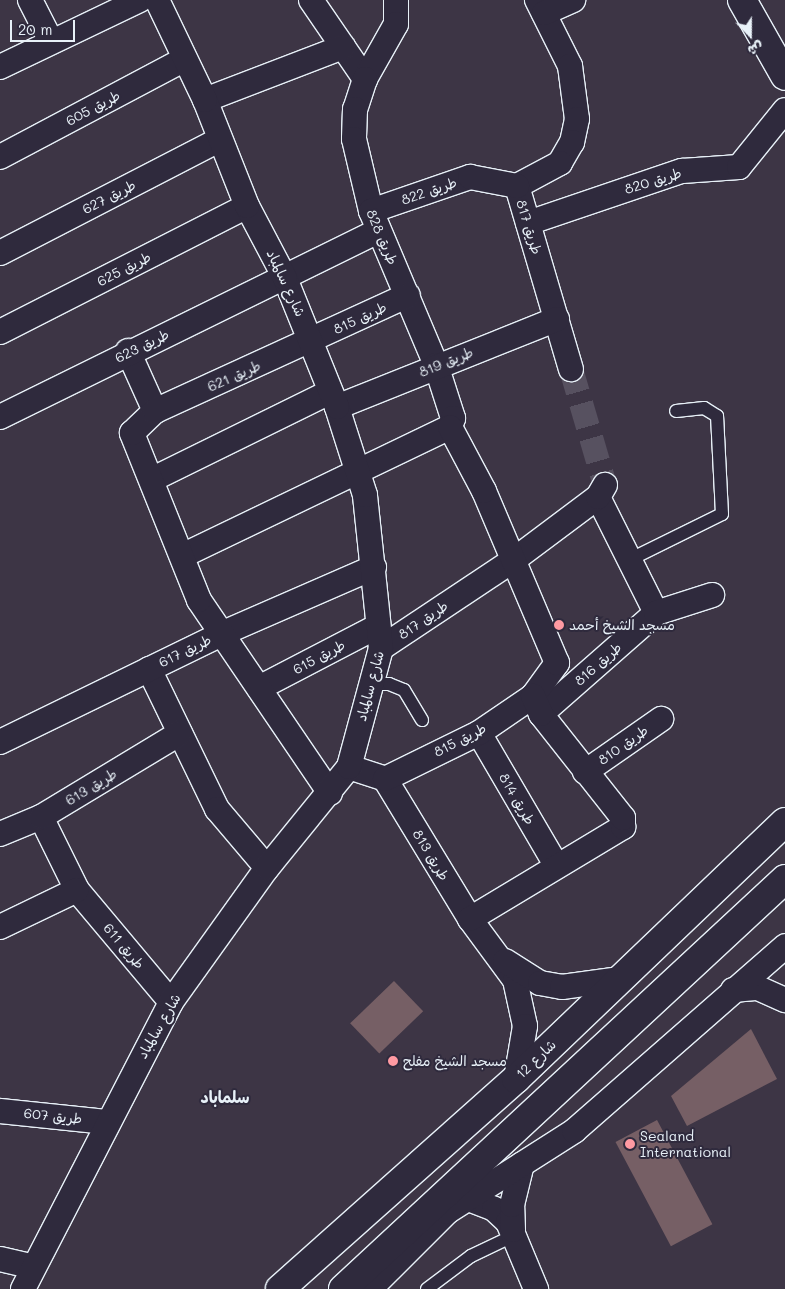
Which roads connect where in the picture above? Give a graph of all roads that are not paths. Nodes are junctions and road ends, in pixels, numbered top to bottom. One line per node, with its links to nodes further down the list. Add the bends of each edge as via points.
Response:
1 (30, 0): 9 (street)
2 (140, 0): 9 (street)
3 (157, 0): 11 (street, شارع سالمباد)
4 (311, 0): 10 (street)
5 (396, 0): 14 (street, طريق 828, via 396,24)
6 (572, 0): 8 (street)
7 (742, 0): 13 (street)
8 (541, 6): 19 (street, طريق 817, via 570,66 577,118 572,142 560,163)
9 (51, 41): 12 (street)
10 (342, 47): 14 (street); 15 (street)
11 (185, 59): 15 (street, شارع سالمباد); 18 (street, طريق 605)
12 (0, 67)
13 (785, 76)
14 (365, 79): 21 (street, طريق 828, via 355,109 354,139)
15 (205, 100): 17 (street, شارع سالمباد)
16 (785, 110): 22 (street, طريق 820, via 739,167 682,171)
17 (219, 140): 20 (street, شارع سالمباد); 23 (street, طريق 627)
18 (0, 157)
19 (517, 186): 21 (street, طريق 822, via 470,177); 22 (street, طريق 817)
20 (247, 206): 24 (street, شارع سالمباد); 27 (street, طريق 625)
21 (374, 221): 24 (street); 25 (street, طريق 828)
22 (528, 223): 26 (street, طريق 817)
23 (0, 253)
24 (285, 278): 28 (street, شارع سالمباد); 29 (street, طريق 623)
25 (408, 295): 28 (street, طريق 815); 30 (street, طريق 828)
26 (557, 319): 30 (street, طريق 819); 31 (street, طريق 817)
27 (0, 332)
28 (312, 341): 32 (street, شارع سالمباد); 33 (street, طريق 621)
29 (128, 352): 33 (street); 35 (street, طريق 623)
30 (436, 365): 32 (street, طريق 819); 36 (street, طريق 828, via 453,418)
31 (572, 368)
32 (334, 399): 37 (street, شارع سالمباد); 38 (street, طريق 819)
33 (155, 411): 38 (street, طريق 621, via 135,426 132,433)
34 (676, 411): 40 (lane, via 704,408 717,416 724,508 719,518)
35 (0, 417)
36 (450, 427): 37 (street); 41 (street)
37 (357, 472): 39 (street); 42 (street, شارع سالمباد, via 365,495)
38 (153, 478): 39 (street)
39 (184, 555): 45 (street, via 199,600)
40 (633, 558): 41 (street, طريق 817, via 601,491); 44 (street)
41 (515, 559): 46 (street, طريق 817); 50 (street, via 557,659)
42 (374, 567): 45 (street, طريق 617); 46 (street, شارع سالمباد)
43 (712, 594): 44 (street, طريق 816)
44 (656, 613): 50 (street, طريق 816)
45 (221, 634): 47 (street, طريق 617); 49 (street)
46 (380, 637): 48 (street, شارع سالمباد); 49 (street, طريق 615)
47 (149, 668): 53 (street); 55 (street, طريق 617)
48 (371, 684): 52 (lane, via 388,684 404,690); 56 (street, شارع سالمباد)
49 (259, 688): 59 (street)
50 (537, 705): 54 (street, طريق 815); 57 (street)
51 (661, 719): 57 (street, طريق 810)
52 (422, 720)
53 (180, 733): 60 (street, طريق 613); 64 (street, via 217,809)
54 (479, 733): 58 (street, طريق 815); 63 (street, طريق 814)
55 (0, 742)
56 (349, 767): 58 (street); 59 (street, شارع سالمباد)
57 (586, 772): 63 (street, via 623,818 623,827)
58 (385, 779): 67 (street, طريق 813)
59 (330, 793): 64 (street, شارع سالمباد)
60 (41, 817): 62 (street, طريق 613); 66 (street, طريق 611)
61 (785, 822): 71 (street, شارع 12)
62 (0, 834)
63 (556, 865): 67 (street)
64 (267, 868): 75 (street, شارع سالمباد)
65 (785, 879): 86 (street)
66 (77, 890): 68 (street); 75 (street, طريق 611)
67 (470, 919): 70 (street, طريق 813)
68 (0, 927)
69 (785, 946): 72 (street); 73 (street, via 780,970)
70 (503, 960): 71 (street, طريق 813, via 540,983 562,987); 76 (street, طريق 813, via 522,1003 525,1026)
71 (620, 979): 76 (street, شارع 12)
72 (733, 990): 74 (street, via 758,988); 79 (street, via 586,1121)
73 (785, 993)
74 (785, 1000)
75 (171, 1002): 78 (street, شارع سالمباد)
76 (516, 1079): 85 (street, شارع 12)
77 (0, 1111): 78 (street, طريق 607)
78 (106, 1122): 83 (street, شارع سالمباد)
79 (522, 1164): 80 (street); 81 (street, via 512,1204)
80 (466, 1198): 81 (street, via 494,1209); 87 (street)
81 (514, 1233): 88 (lane, via 472,1256); 89 (street)
82 (0, 1259): 83 (street)
83 (31, 1266): 84 (street, شارع سالمباد)
84 (23, 1289)
85 (280, 1289)
86 (343, 1289)
87 (370, 1289)
88 (427, 1289)
89 (536, 1289)

